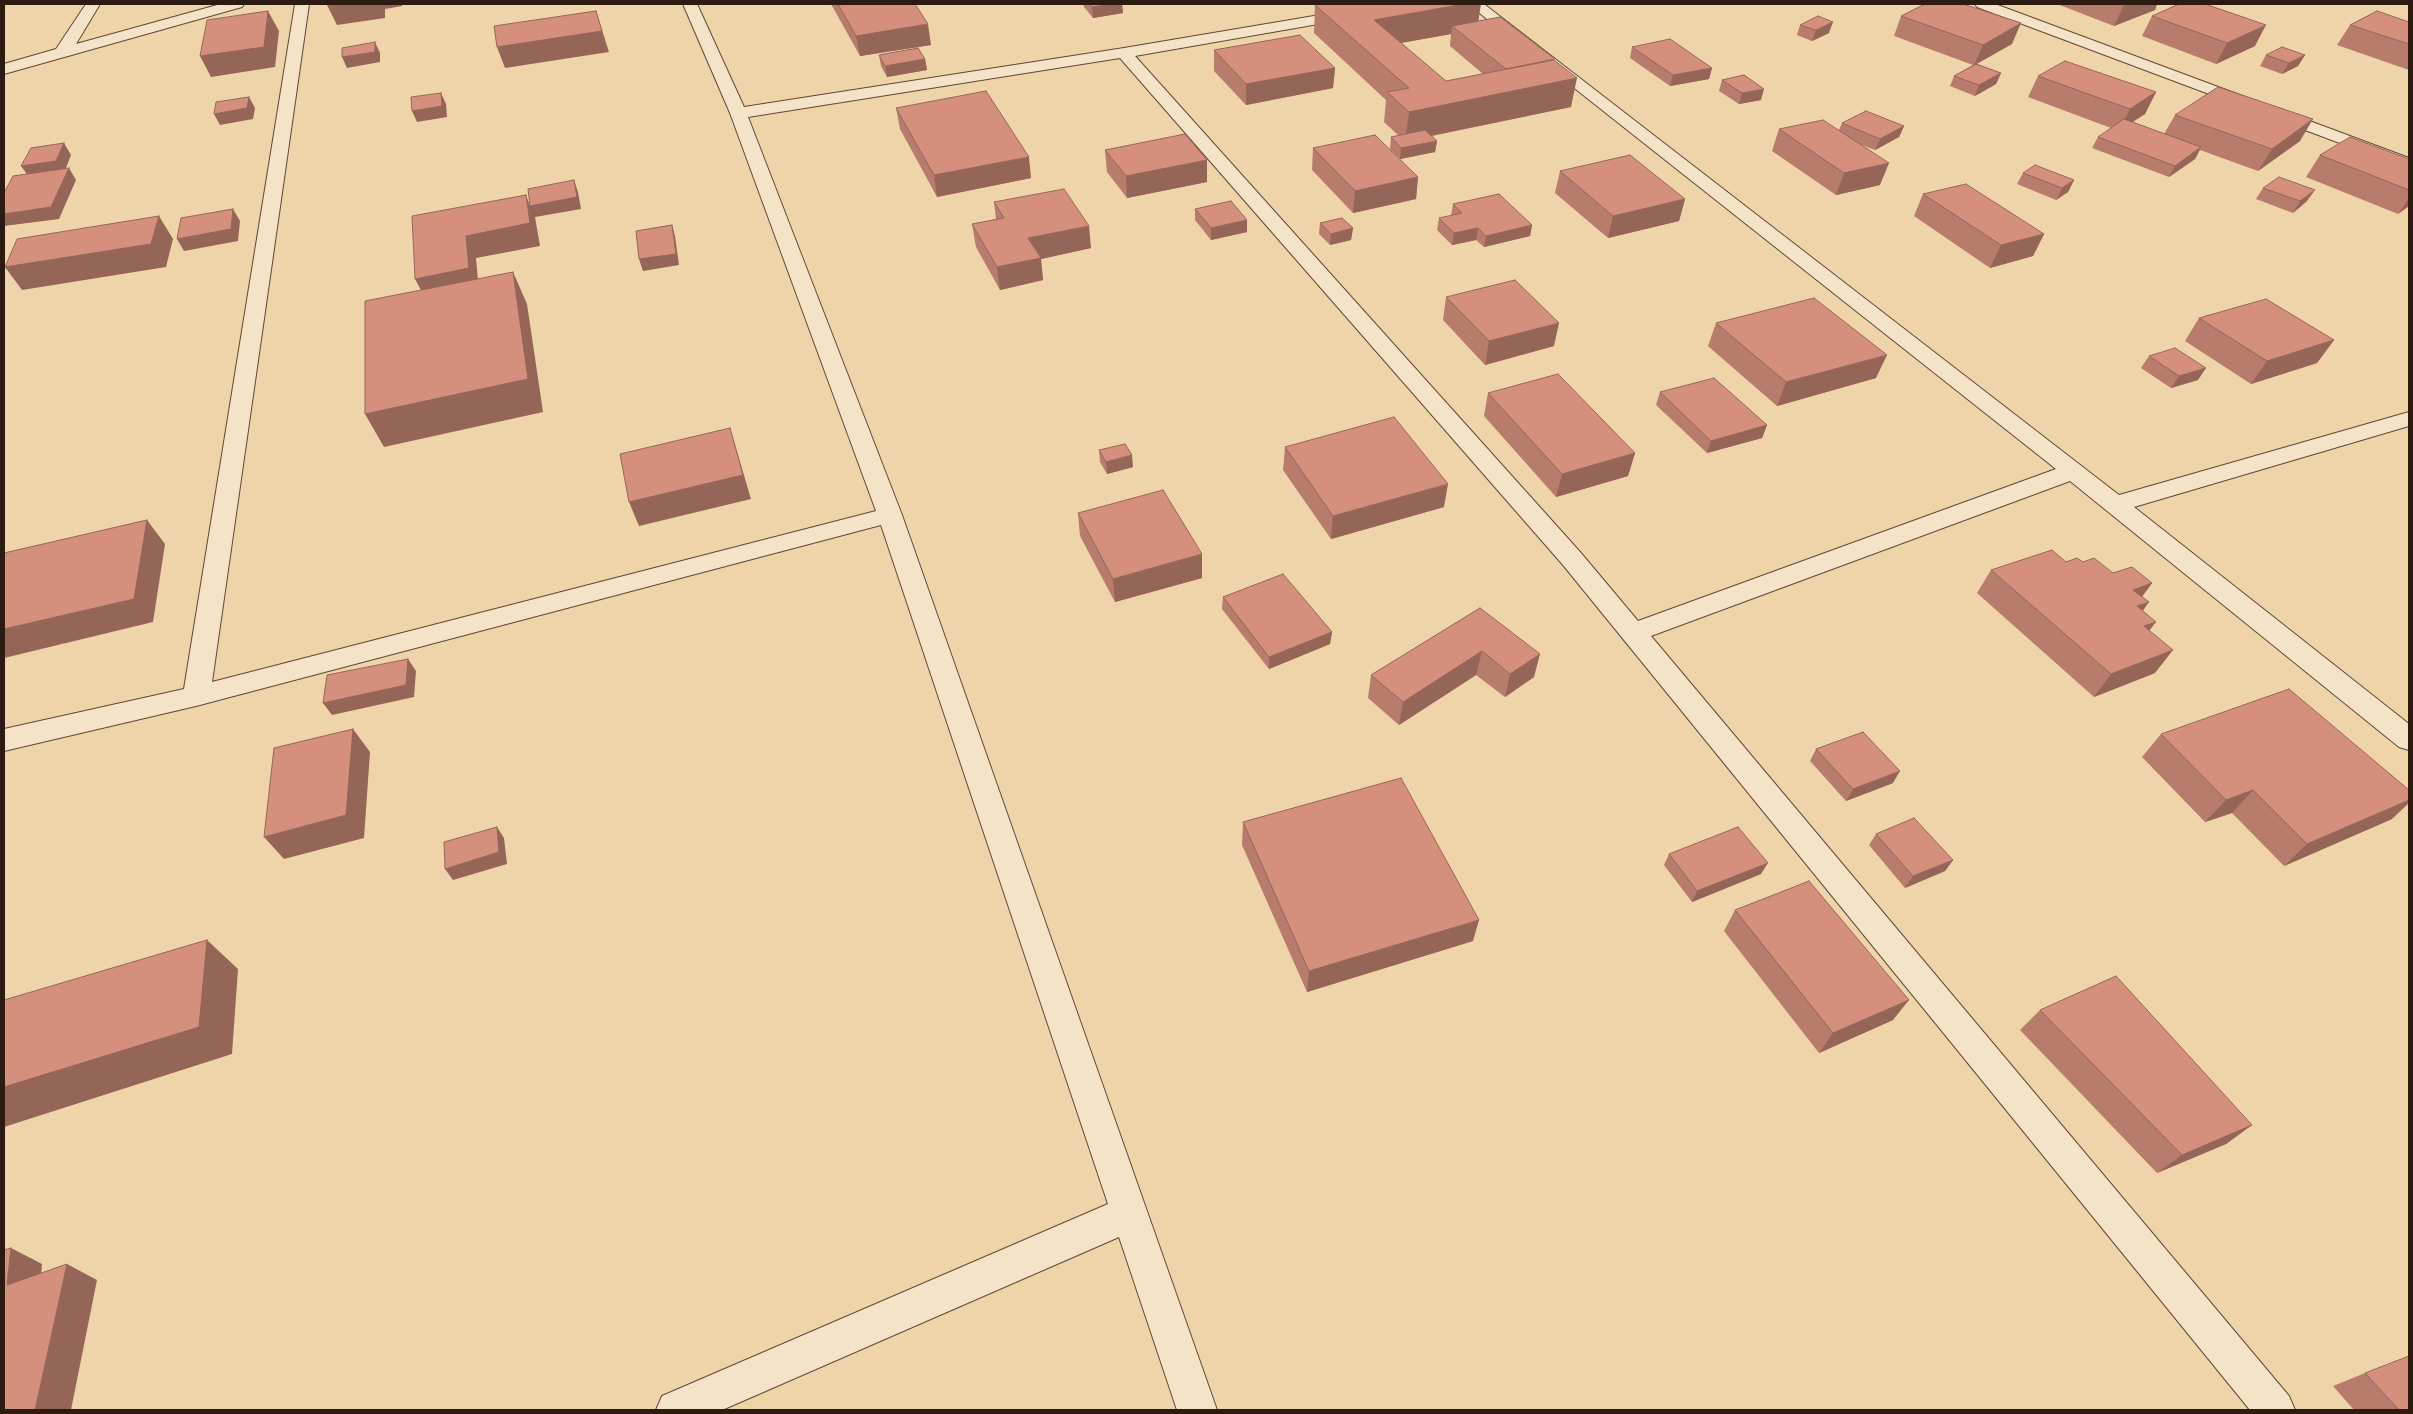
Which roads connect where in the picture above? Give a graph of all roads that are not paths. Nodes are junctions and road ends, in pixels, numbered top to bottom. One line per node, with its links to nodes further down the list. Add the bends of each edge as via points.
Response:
1 (93, 4): 8 (street)
2 (237, 4): 8 (street)
3 (302, 4): 18 (street)
4 (690, 4): 11 (street)
5 (1410, 4): 9 (street)
6 (1475, 4): 14 (street)
7 (1982, 4): 12 (street)
8 (64, 50): 10 (street)
9 (1124, 53): 11 (street); 17 (street, via 1572,559)
10 (4, 68)
11 (738, 112): 16 (street)
12 (2409, 164)
13 (2409, 419): 15 (street)
14 (2074, 471): 15 (street); 17 (street)
15 (2115, 504): 19 (street)
16 (890, 515): 18 (street); 21 (street)
17 (1632, 633): 24 (street)
18 (196, 696): 20 (street)
19 (2409, 739)
20 (4, 740)
21 (1129, 1214): 22 (street); 23 (street)
22 (676, 1410)
23 (1197, 1410)
24 (2275, 1410)

